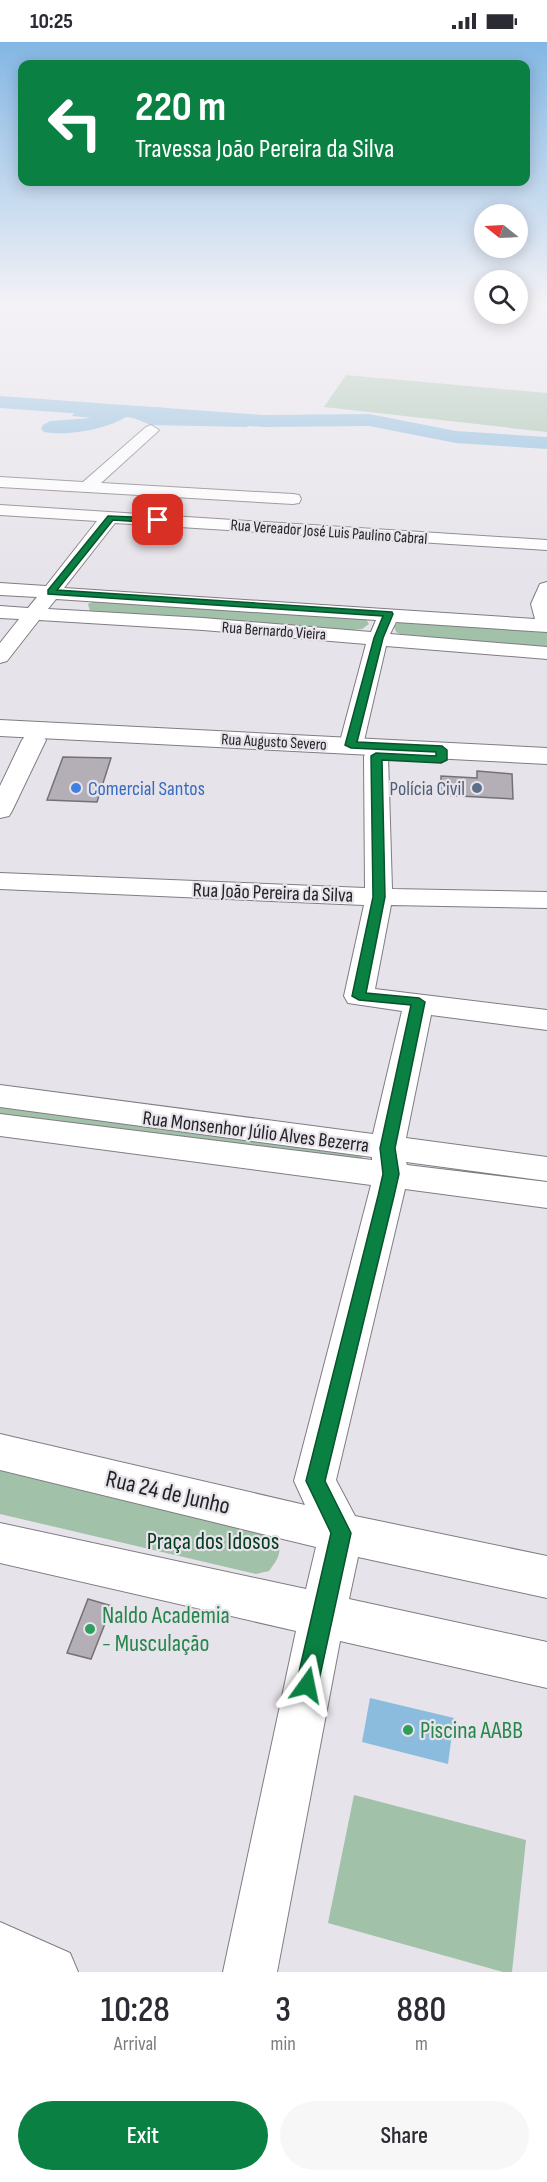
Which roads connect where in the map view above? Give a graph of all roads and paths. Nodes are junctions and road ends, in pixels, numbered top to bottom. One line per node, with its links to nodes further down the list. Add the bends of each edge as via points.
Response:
1 (151, 430): 3 (street)
2 (0, 482): 3 (street, Rua Vereador José Luis Paulino Cabral)
3 (87, 488): 4 (street, Rua Vereador José Luis Paulino Cabral); 6 (street)
4 (292, 499)
5 (0, 510): 6 (street, Rua Vereador José Luis Paulino Cabral)
6 (110, 518): 7 (street, Rua Vereador José Luis Paulino Cabral); 10 (street)
7 (547, 545)
8 (547, 588): 14 (street, via 541,604)
9 (0, 589): 10 (street, Rua Bernardo Vieira)
10 (51, 592): 12 (street); 13 (street, Rua Bernardo Vieira)
11 (0, 612): 12 (street, Rua Bernardo Vieira)
12 (34, 613): 15 (street, Rua Bernardo Vieira); 17 (street)
13 (389, 614): 14 (street, Rua Bernardo Vieira); 15 (street)
14 (547, 625)
15 (378, 638): 16 (street, Rua Bernardo Vieira); 21 (street)
16 (547, 653)
17 (0, 657)
18 (0, 728): 21 (main road, Rua Augusto Severo)
19 (0, 739): 20 (main road, Rua Augusto Severo)
20 (34, 740): 23 (main road, Rua Augusto Severo); 26 (street)
21 (351, 745): 22 (main road, Rua Augusto Severo)
22 (442, 755): 23 (main road, Rua Augusto Severo); 24 (main road, Rua Augusto Severo); 25 (main road, Rua Augusto Severo)
23 (376, 756): 28 (street)
24 (547, 756)
25 (547, 766)
26 (0, 811)
27 (0, 881): 28 (street, Rua João Pereira da Silva)
28 (379, 897): 29 (street, Rua João Pereira da Silva); 30 (street, via 359,996)
29 (547, 900)
30 (419, 1002): 31 (street); 34 (street)
31 (547, 1020)
32 (0, 1096): 34 (street, Rua Monsenhor Júlio Alves Bezerra)
33 (0, 1125): 34 (street, Rua Monsenhor Júlio Alves Bezerra)
34 (389, 1161): 35 (street, Rua Monsenhor Júlio Alves Bezerra); 36 (street, Rua Monsenhor Júlio Alves Bezerra); 38 (street, via 315,1481)
35 (547, 1169)
36 (547, 1195)
37 (0, 1452): 38 (street, Rua 24 de Junho)
38 (341, 1533): 40 (street, Rua 24 de Junho); 41 (street)
39 (0, 1543): 41 (street)
40 (547, 1577)
41 (322, 1616): 42 (street); 45 (street)
42 (547, 1665)
43 (0, 1949): 44 (street)
44 (51, 1972)
45 (250, 1972)

